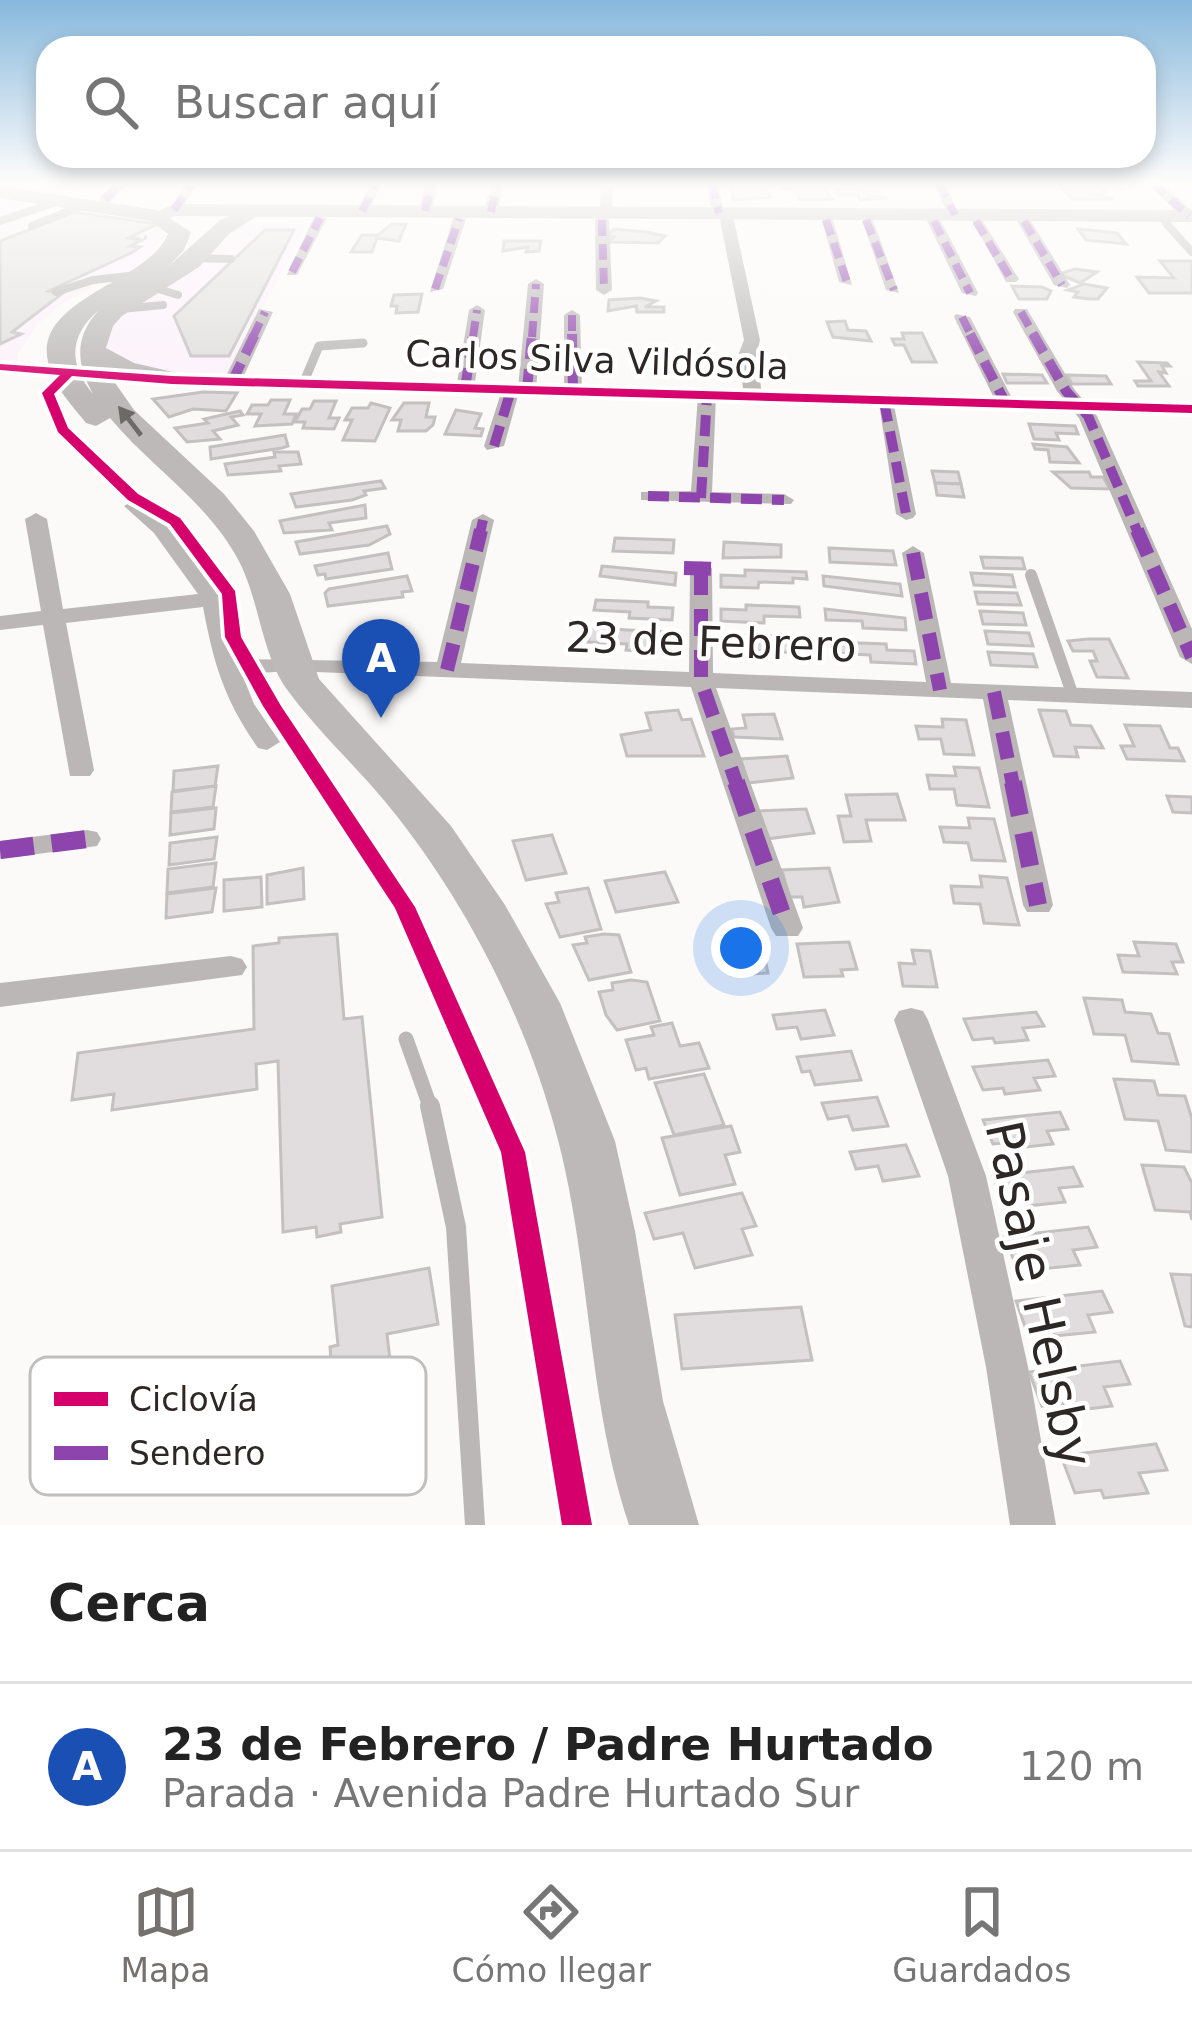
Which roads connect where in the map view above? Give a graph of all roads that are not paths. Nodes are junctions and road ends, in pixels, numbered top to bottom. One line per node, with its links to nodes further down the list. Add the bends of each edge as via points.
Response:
1 (168, 254): 23 (main road)
2 (301, 254): 13 (street)
3 (446, 254): 19 (street)
4 (604, 254): 20 (street)
5 (732, 254): 41 (street)
6 (838, 254): 15 (street)
7 (880, 254): 21 (street)
8 (962, 254): 24 (street)
9 (988, 254): 14 (street)
10 (1044, 254): 18 (street)
11 (190, 256): 12 (lane); 23 (main road); 32 (lane, via 100,309)
12 (231, 259)
13 (292, 272)
14 (1011, 279)
15 (847, 282)
16 (80, 283): 22 (lane); 23 (lane); 23 (lane)
17 (536, 284): 38 (street)
18 (1062, 285)
19 (435, 289)
20 (604, 290)
21 (894, 290)
22 (56, 292)
23 (137, 292): 25 (lane); 32 (main road, via 101,324); 32 (main road, via 84,310 70,327 62,352)
24 (970, 293)
25 (178, 295)
26 (477, 310): 37 (street)
27 (265, 312): 35 (street)
28 (1021, 312): 44 (street)
29 (572, 315): 39 (street)
30 (962, 317): 43 (street)
31 (363, 343): 36 (lane, via 319,346)
32 (87, 362): 33 (street); 34 (main road); 61 (main road, via 133,462 226,520 269,586)
33 (0, 368)
34 (172, 380): 35 (street, Carlos Silva Vildósola)
35 (232, 382): 36 (street, Carlos Silva Vildósola)
36 (303, 384): 37 (street, Carlos Silva Vildósola)
37 (465, 389): 38 (street, Carlos Silva Vildósola)
38 (519, 390): 39 (street, Carlos Silva Vildósola); 46 (street)
39 (573, 392): 40 (street, Carlos Silva Vildósola)
40 (707, 395): 41 (street, Carlos Silva Vildósola); 48 (street)
41 (764, 397): 42 (street, Carlos Silva Vildósola)
42 (884, 400): 43 (street, Carlos Silva Vildósola); 51 (street)
43 (1006, 404): 44 (street, Carlos Silva Vildósola)
44 (1078, 406): 45 (street, Carlos Silva Vildósola); 60 (street)
45 (1192, 410)
46 (494, 446)
47 (648, 496): 48 (street)
48 (701, 498): 49 (street)
49 (784, 500)
50 (134, 506): 57 (street, via 162,528)
51 (906, 514)
52 (36, 519): 59 (street)
53 (483, 520): 63 (street)
54 (913, 554): 65 (street)
55 (702, 568): 64 (street)
56 (1031, 575): 67 (lane)
57 (215, 607): 59 (street); 62 (street)
58 (0, 623): 59 (street)
59 (54, 626): 70 (street)
60 (1192, 658)
61 (291, 664): 62 (street, 23 de Febrero); 63 (street, 23 de Febrero); 80 (main road, via 434,833 502,941 560,1063 597,1182 622,1379)
62 (227, 667): 69 (street)
63 (447, 670): 64 (street, 23 de Febrero)
64 (701, 681): 65 (street, 23 de Febrero); 74 (street)
65 (940, 690): 66 (street, 23 de Febrero)
66 (994, 692): 67 (street, 23 de Febrero); 73 (street)
67 (1073, 696): 68 (street, 23 de Febrero)
68 (1192, 700)
69 (267, 742)
70 (80, 770)
71 (87, 839): 72 (street)
72 (0, 850)
73 (1038, 905)
74 (787, 928)
75 (232, 967): 76 (street)
76 (0, 995)
77 (911, 1020): 81 (street, Pasaje Helsby, via 967,1176)
78 (406, 1039): 79 (lane, via 433,1115 456,1227)
79 (476, 1525)
80 (664, 1525)
81 (1033, 1525)

